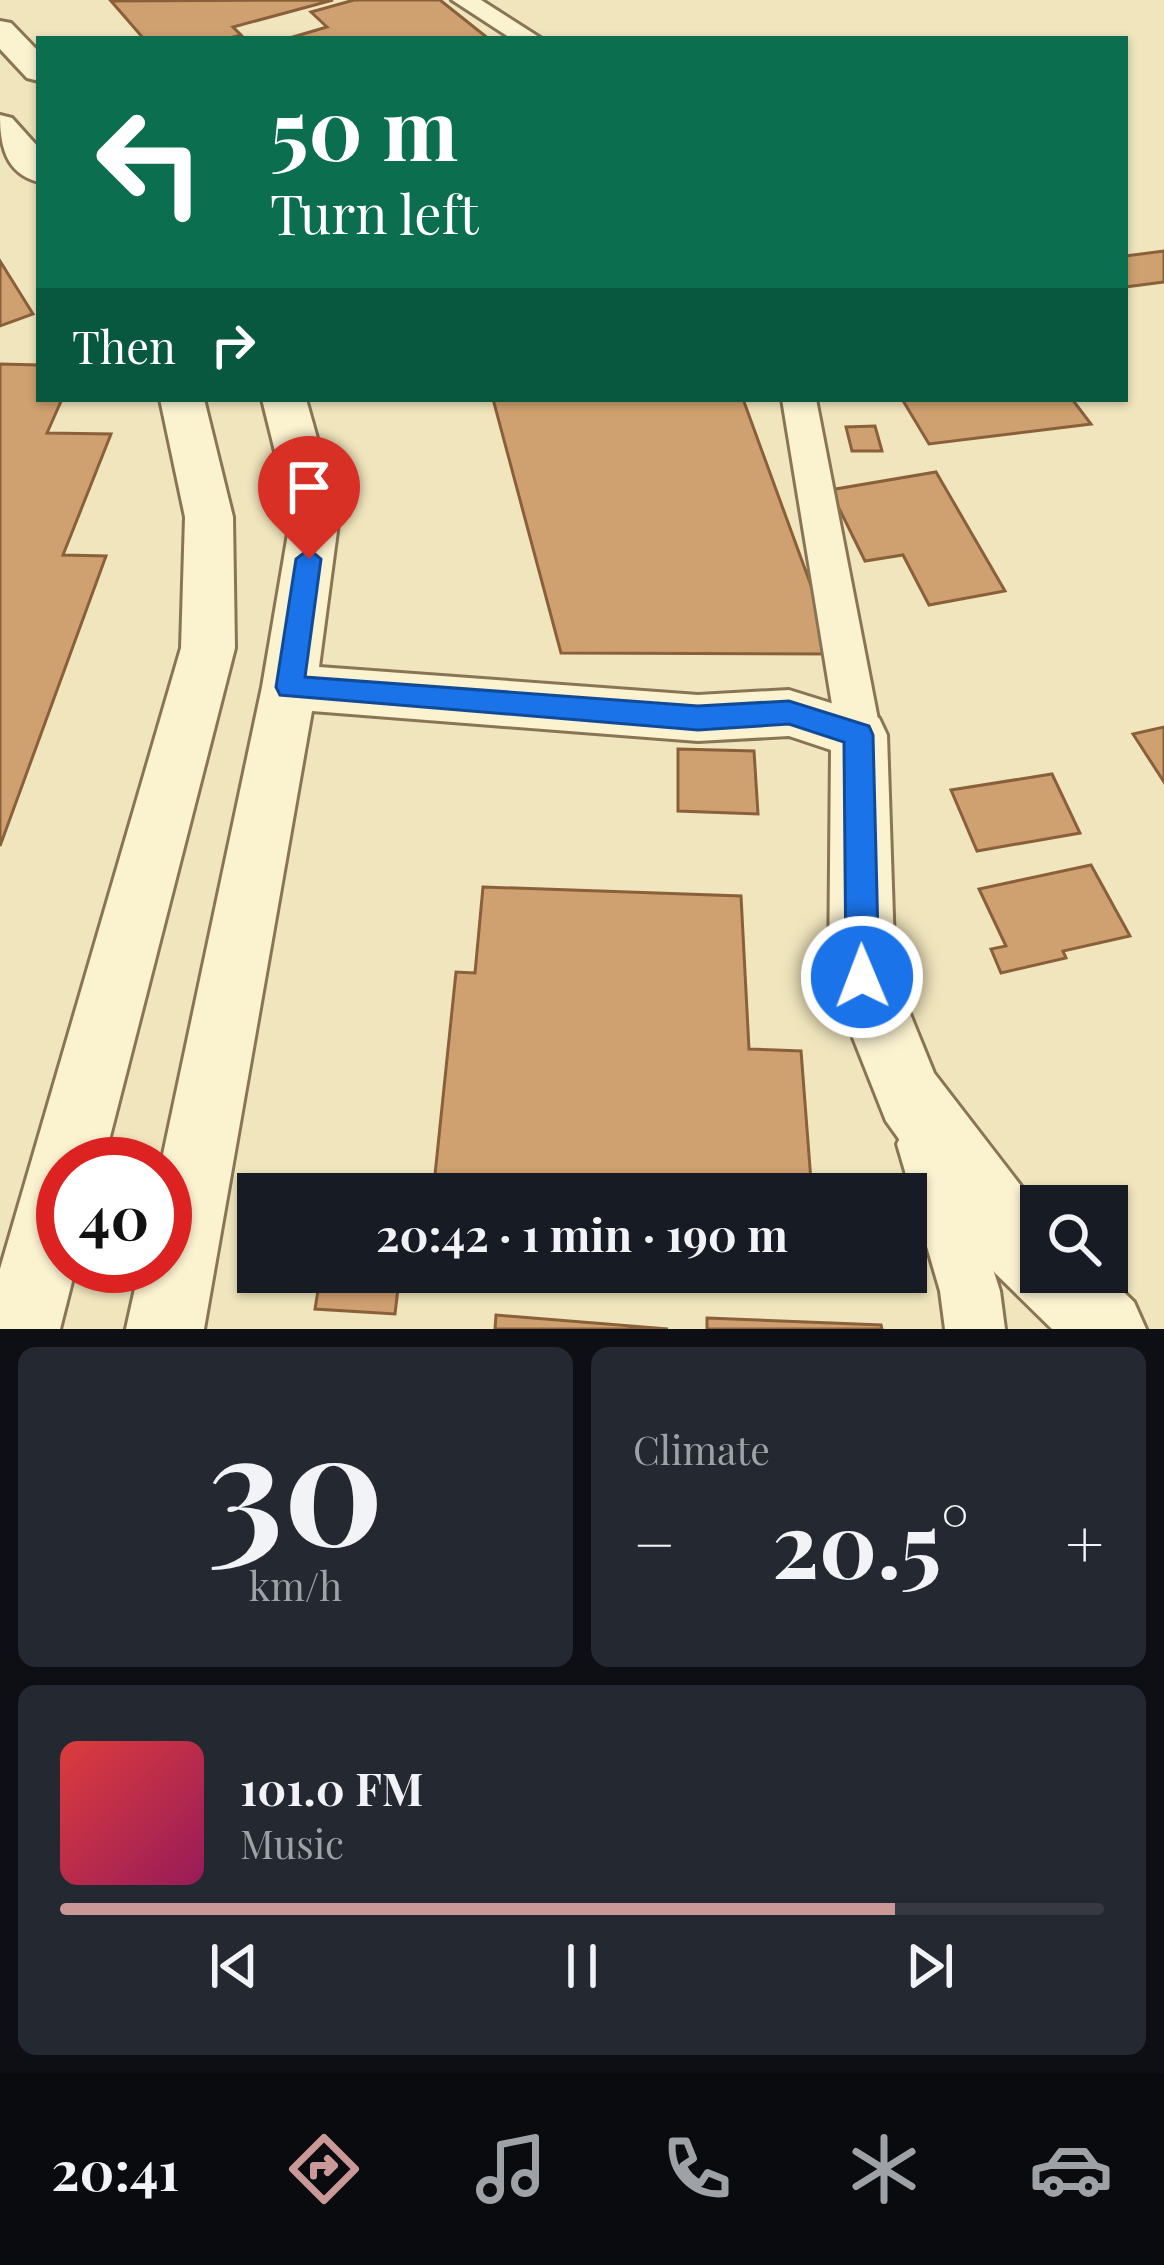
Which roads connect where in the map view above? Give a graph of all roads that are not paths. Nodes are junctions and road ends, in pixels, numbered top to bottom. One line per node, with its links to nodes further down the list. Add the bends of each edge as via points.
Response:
1 (464, 0): 3 (street)
2 (0, 30): 4 (street)
3 (525, 36)
4 (36, 68)
5 (0, 125): 6 (street)
6 (36, 167)
7 (183, 402): 13 (street, via 209,517 208,647)
8 (285, 402): 10 (street, via 315,516)
9 (800, 402): 11 (street)
10 (290, 687): 11 (street, via 698,718 789,712); 18 (street)
11 (859, 735): 12 (street, via 862,977)
12 (910, 1097): 14 (street); 19 (street)
13 (74, 1137)
14 (1020, 1245)
15 (36, 1275): 17 (street)
16 (1070, 1293): 20 (street)
17 (21, 1329)
18 (165, 1329)
19 (975, 1329)
20 (1107, 1329)

